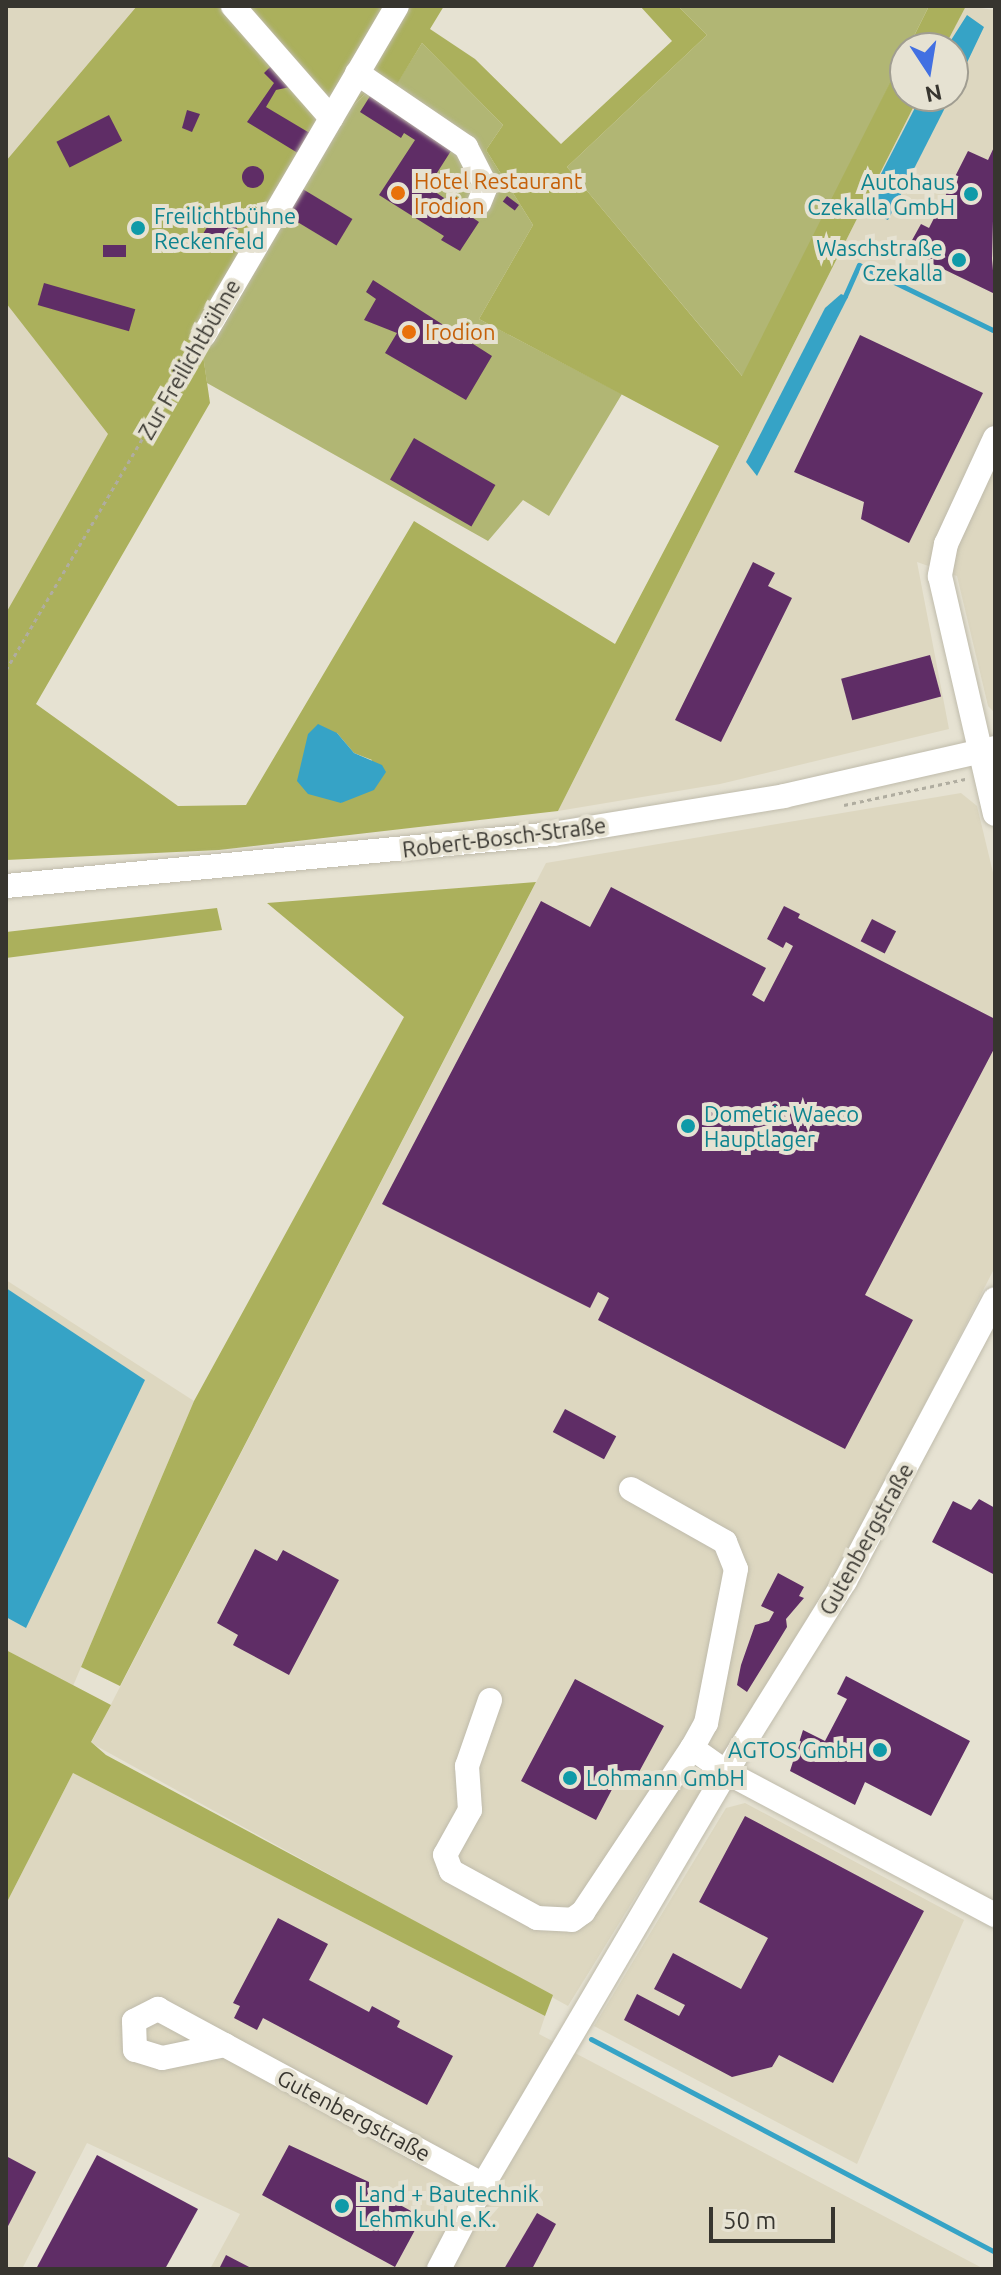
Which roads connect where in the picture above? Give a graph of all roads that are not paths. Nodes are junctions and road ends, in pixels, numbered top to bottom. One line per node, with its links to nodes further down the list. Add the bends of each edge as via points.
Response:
1 (233, 6): 4 (street)
2 (397, 6): 3 (street, Zur Freilichtbühne)
3 (357, 73): 4 (street, Zur Freilichtbühne); 5 (street, via 466,147 486,186)
4 (331, 118): 6 (street, Zur Freilichtbühne)
5 (479, 203)
6 (204, 335)
7 (995, 438): 8 (street, via 946,544 940,576)
8 (988, 750): 9 (street); 10 (street, Robert-Bosch-Straße, via 784,796 553,834)
9 (995, 814)
10 (6, 886)
11 (995, 1299): 15 (street, Gutenbergstraße, via 852,1570)
12 (631, 1489): 14 (street, via 725,1542 736,1569 706,1723)
13 (490, 1700): 14 (street, via 467,1766 470,1810 445,1855 451,1871 537,1918 572,1920 583,1912)
14 (692, 1748): 15 (street)
15 (726, 1772): 16 (street); 18 (street, Gutenbergstraße)
16 (995, 1915)
17 (225, 2045): 18 (street, Gutenbergstraße)
18 (483, 2185): 19 (street, Gutenbergstraße)
19 (439, 2269)

